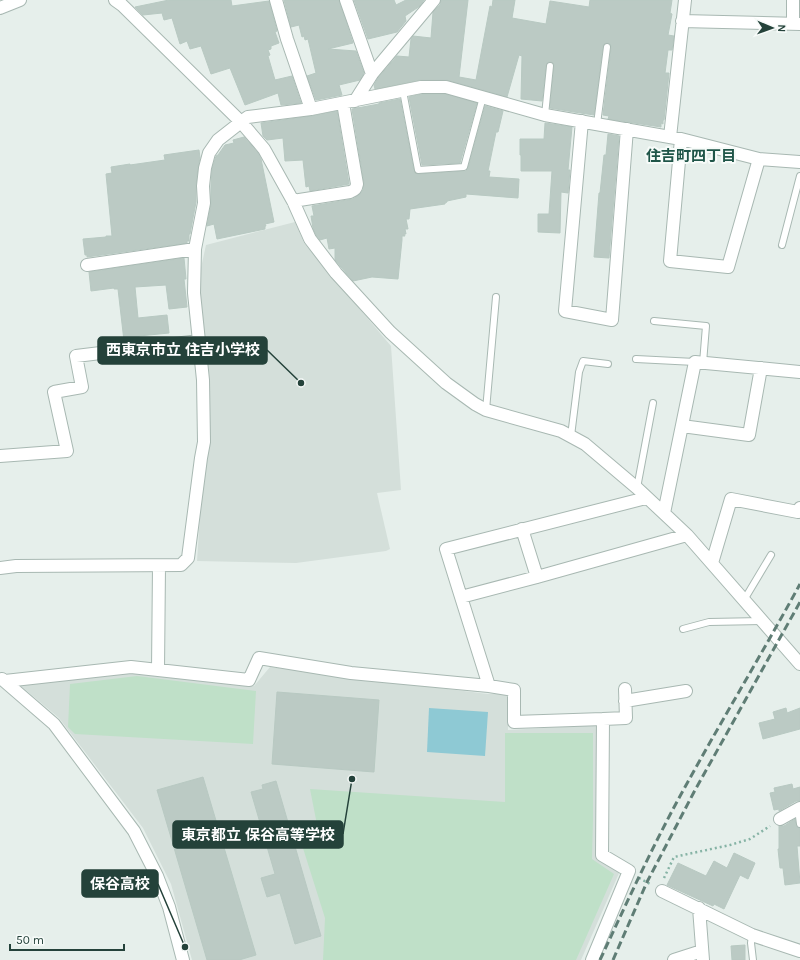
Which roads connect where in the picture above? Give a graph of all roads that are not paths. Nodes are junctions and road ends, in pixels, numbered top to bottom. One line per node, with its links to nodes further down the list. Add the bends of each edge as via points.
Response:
1 (20, 0): 8 (street)
2 (115, 0): 21 (street)
3 (276, 0): 18 (street)
4 (346, 0): 13 (street)
5 (434, 0): 13 (street)
6 (685, 0): 9 (street)
7 (793, 0): 10 (street)
8 (0, 8)
9 (682, 21): 10 (street); 24 (street)
10 (796, 24)
11 (608, 47): 22 (lane)
12 (550, 66): 19 (lane)
13 (372, 74): 16 (street)
14 (404, 91): 15 (street, via 421,87 446,87); 15 (lane, via 418,170 464,167); 16 (street)
15 (483, 97): 19 (street)
16 (355, 101): 17 (street)
17 (343, 103): 18 (street); 28 (street, via 356,188 350,192)
18 (311, 109): 21 (street, via 248,117)
19 (546, 115): 20 (street)
20 (582, 121): 22 (street); 23 (street, via 565,311 612,320)
21 (241, 122): 28 (street, via 264,149); 30 (street, via 218,140 209,153 205,168 204,203)
22 (598, 124): 23 (street)
23 (627, 129): 24 (street)
24 (676, 138): 25 (street); 25 (street, via 670,261 728,267)
25 (758, 159): 26 (street)
26 (800, 162)
27 (800, 176): 29 (lane)
28 (294, 200): 41 (street, via 310,239 336,273 390,332 446,383)
29 (782, 245)
30 (195, 249): 31 (street); 34 (street, via 194,294)
31 (87, 265)
32 (496, 297): 41 (lane)
33 (654, 322): 36 (lane, via 706,326)
34 (199, 342): 44 (street, via 76,356 82,387 54,392 67,451); 53 (street, via 203,380 204,442 188,558 181,565)
35 (636, 359): 36 (lane)
36 (699, 362): 38 (street); 42 (street)
37 (608, 364): 43 (lane, via 583,361 579,372)
38 (761, 368): 39 (street); 42 (street, via 749,435)
39 (800, 372)
40 (653, 403): 45 (lane)
41 (486, 410): 43 (street)
42 (682, 426): 48 (street)
43 (571, 436): 45 (street, via 585,444)
44 (0, 456)
45 (637, 488): 46 (street)
46 (646, 498): 48 (street); 49 (street)
47 (800, 508): 52 (street, via 798,512 731,498)
48 (664, 513): 50 (street)
49 (522, 529): 55 (street); 56 (street, via 446,549)
50 (687, 535): 52 (street); 55 (street)
51 (771, 555): 57 (lane)
52 (712, 563): 57 (street)
53 (159, 566): 54 (street); 61 (street)
54 (0, 568)
55 (537, 577): 56 (street)
56 (461, 597): 63 (street)
57 (744, 600): 58 (street)
58 (762, 621): 59 (lane, via 710,622); 60 (street)
59 (683, 628)
60 (800, 664)
61 (158, 670): 62 (street, via 131,667); 63 (street, via 249,680 259,658 351,673)
62 (2, 679): 74 (street, via 54,724 134,831 167,901)
63 (489, 686): 65 (street, via 514,690 514,722)
64 (686, 692): 65 (street, via 625,695 626,718)
65 (603, 720): 75 (street, via 602,855 628,871)
66 (799, 809): 67 (street); 68 (lane)
67 (780, 819)
68 (800, 824)
69 (660, 890): 70 (street)
70 (699, 908): 71 (street); 73 (street)
71 (752, 935): 72 (street); 77 (lane)
72 (800, 951)
73 (703, 955): 76 (street)
74 (183, 960)
75 (592, 960)
76 (674, 960)
77 (753, 960)

